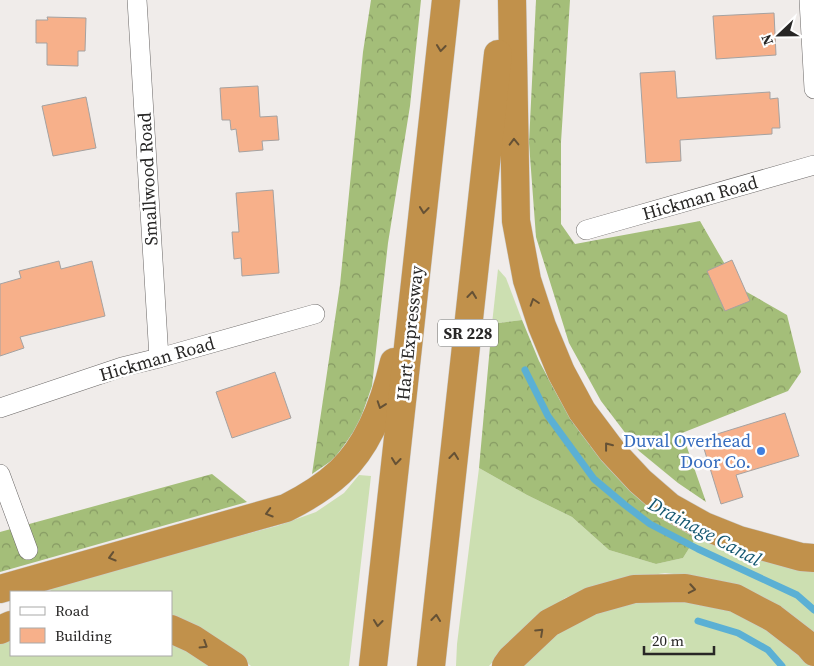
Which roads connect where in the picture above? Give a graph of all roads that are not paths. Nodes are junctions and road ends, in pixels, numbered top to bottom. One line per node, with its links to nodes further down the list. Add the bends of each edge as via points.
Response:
1 (137, 0): 11 (street, Smallwood Road)
2 (446, 0): 9 (highway, Hart Expressway, one-way to 9)
3 (503, 0): 21 (highway, SR 228, one-way to 3)
4 (512, 0): 15 (highway, one-way to 4, via 739,540 670,508 612,451 582,411 542,326 527,280 516,222)
5 (809, 0): 6 (street)
6 (814, 90)
7 (814, 165): 8 (street, Hickman Road)
8 (586, 230)
9 (421, 239): 16 (highway, one-way to 16, via 390,378 379,412 362,446 341,471 315,492 286,508); 20 (highway, Hart Expressway, one-way to 20)
10 (315, 314): 11 (street, Hickman Road)
11 (159, 358): 12 (street, Hickman Road, via 122,367)
12 (0, 408)
13 (0, 474): 14 (street)
14 (28, 550)
15 (814, 558)
16 (0, 589)
17 (172, 629): 19 (highway, one-way to 19)
18 (814, 652): 22 (highway, one-way to 18, via 549,624 591,601 634,589 685,588 735,598 773,618)
19 (234, 666)
20 (373, 666)
21 (431, 666)
22 (506, 666)

